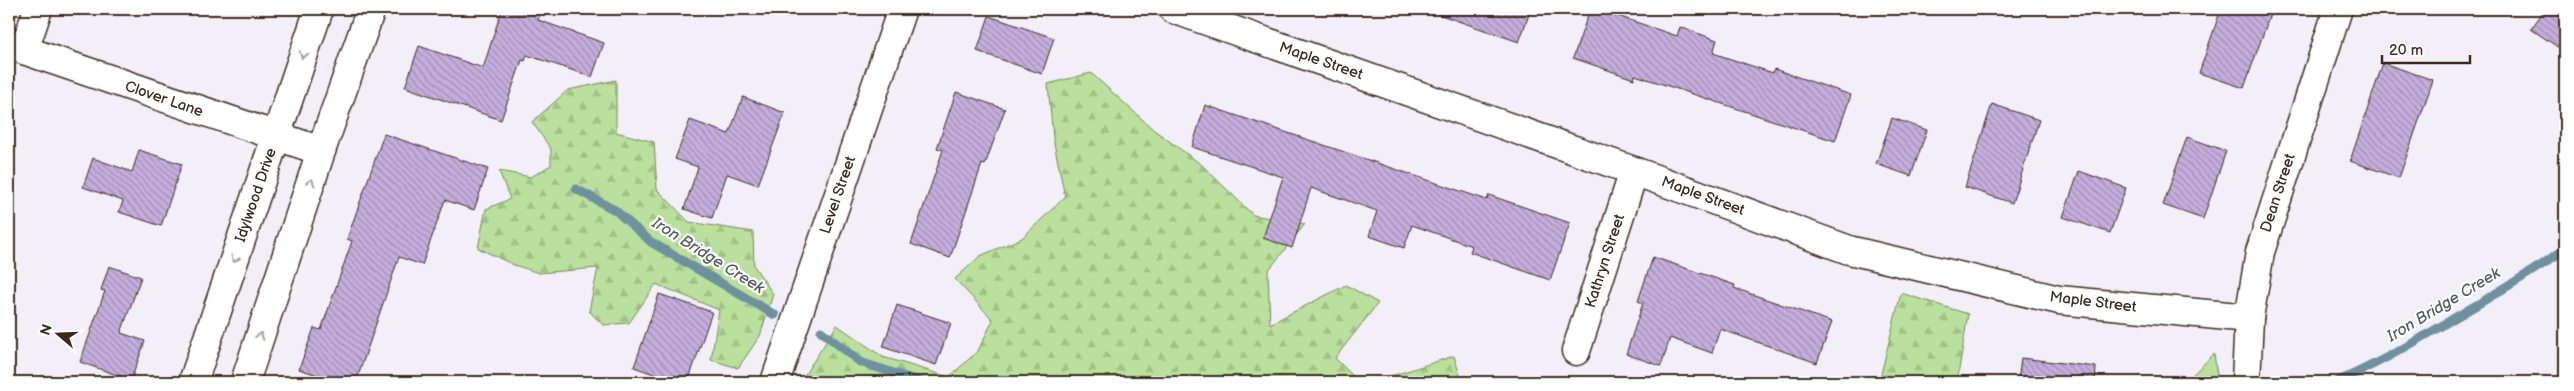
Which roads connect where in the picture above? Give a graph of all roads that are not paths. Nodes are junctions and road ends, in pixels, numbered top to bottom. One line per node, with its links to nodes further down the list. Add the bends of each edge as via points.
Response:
1 (38, 9): 7 (street)
2 (319, 9): 8 (street, Idylwood Drive, one-way to 8)
3 (371, 9): 9 (street)
4 (902, 9): 15 (street, Level Street)
5 (1172, 9): 10 (street, Maple Street)
6 (2338, 9): 11 (street, Dean Street, via 2266,228)
7 (16, 48): 8 (street, Clover Lane)
8 (276, 137): 9 (street, Clover Lane); 13 (street, Idylwood Drive, one-way to 13)
9 (321, 151): 14 (street, one-way to 9)
10 (1634, 171): 11 (street, Maple Street, via 1858,252 2059,300); 12 (street, Kathryn Street)
11 (2249, 318): 16 (street, Dean Street)
12 (1576, 351)
13 (193, 382)
14 (245, 382)
15 (775, 382)
16 (2246, 382)

